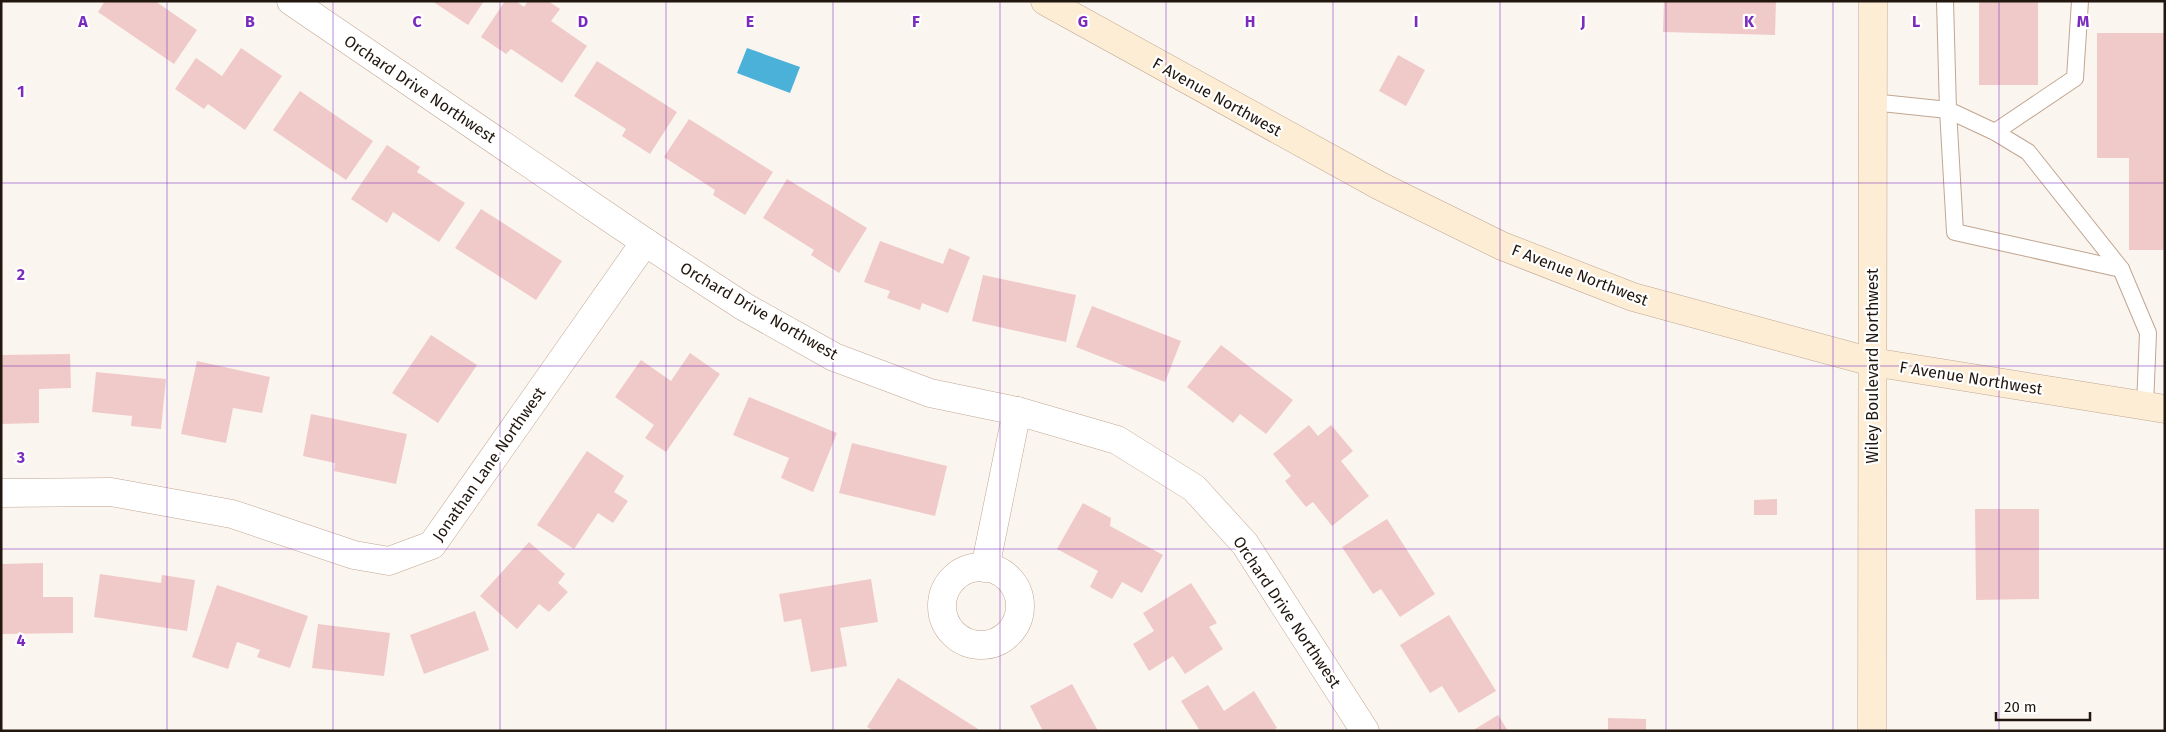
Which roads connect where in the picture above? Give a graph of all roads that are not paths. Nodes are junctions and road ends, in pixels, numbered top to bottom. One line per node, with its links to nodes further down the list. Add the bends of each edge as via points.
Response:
1 (291, 1): 9 (street, Orchard Drive Northwest)
2 (1045, 1): 11 (main road, F Avenue Northwest, via 1380,186 1502,246 1633,297)
3 (1872, 1): 6 (main road, Wiley Boulevard Northwest)
4 (1945, 1): 7 (lane)
5 (2080, 1): 8 (lane, via 2075,78)
6 (1872, 102): 7 (lane); 11 (main road, Wiley Boulevard Northwest)
7 (1948, 110): 8 (lane); 10 (lane, via 1955,232)
8 (1995, 132): 10 (lane, via 2028,152)
9 (645, 242): 13 (street, Orchard Drive Northwest, via 743,306 834,357 930,393); 14 (street, Jonathan Lane Northwest, via 432,545 389,561 354,555 232,514 111,492)
10 (2121, 269): 12 (lane, via 2148,333)
11 (1872, 362): 12 (main road, F Avenue Northwest); 17 (main road, Wiley Boulevard Northwest)
12 (2155, 407)
13 (1017, 411): 15 (street); 16 (street, Orchard Drive Northwest, via 1117,440 1194,488 1245,544)
14 (1, 494)
15 (985, 568)
16 (1365, 731)
17 (1872, 731)

